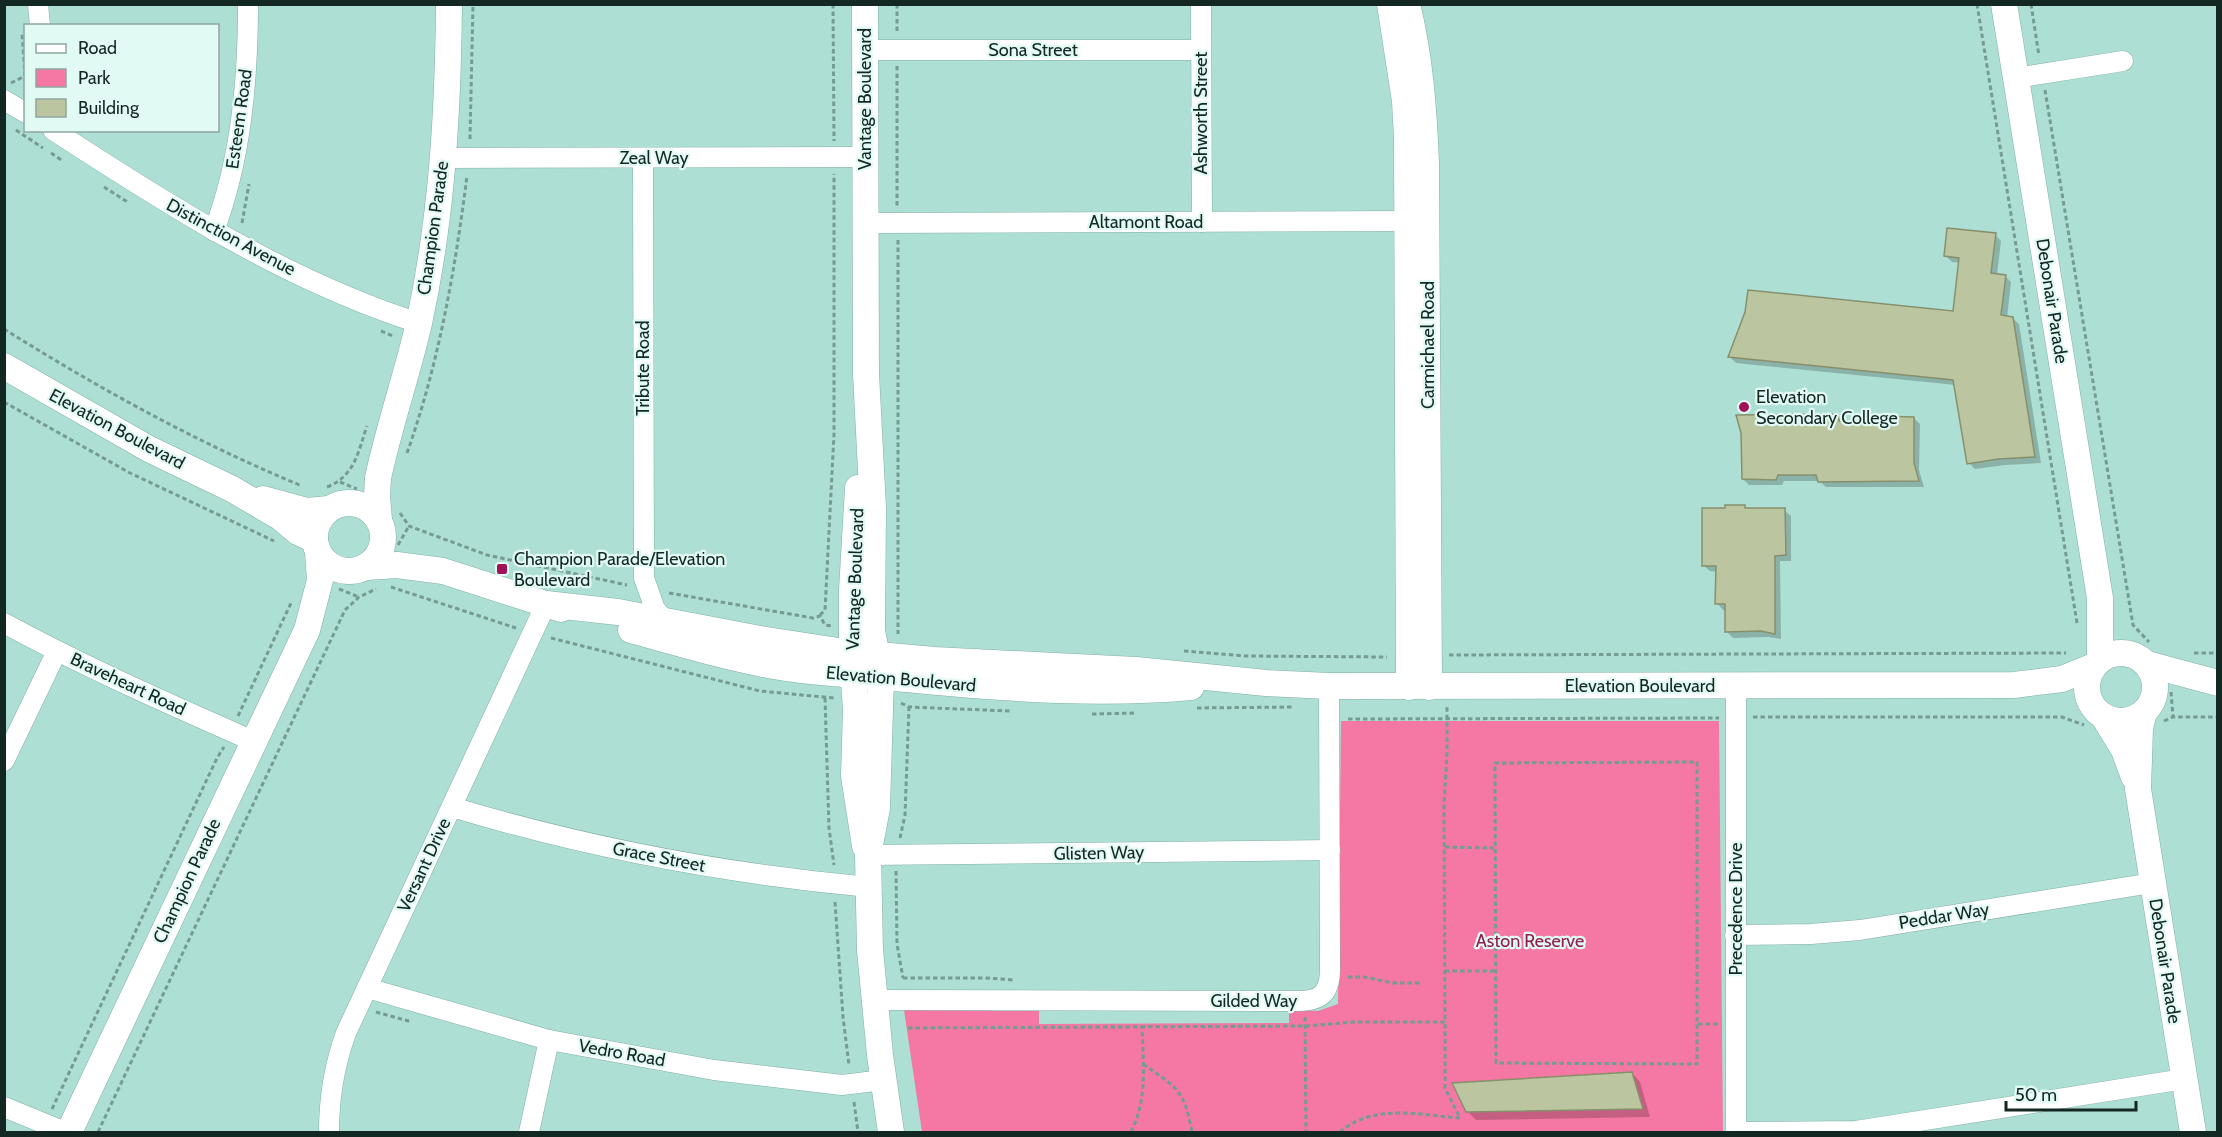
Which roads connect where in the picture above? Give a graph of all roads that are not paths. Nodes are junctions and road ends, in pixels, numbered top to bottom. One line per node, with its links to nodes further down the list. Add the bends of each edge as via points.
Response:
1 (38, 4): 9 (street)
2 (248, 4): 21 (street, Esteem Road, via 248,46 238,138 228,194)
3 (449, 4): 18 (street, Champion Parade)
4 (865, 4): 10 (street, Vantage Boulevard)
5 (1201, 4): 11 (street, Ashworth Street)
6 (1389, 4): 20 (street, Carmichael Road, via 1398,46)
7 (1407, 4): 20 (street, Carmichael Road, via 1425,114)
8 (2004, 4): 13 (street, Debonair Parade)
9 (32, 24)
10 (864, 50): 11 (street, Sona Street); 17 (street, Vantage Boulevard)
11 (1201, 50): 22 (street, Ashworth Street)
12 (2123, 61): 13 (street)
13 (2016, 78): 34 (street, Debonair Parade)
14 (8, 91): 15 (street)
15 (24, 110)
16 (56, 132): 21 (street, Distinction Avenue, via 151,194)
17 (866, 157): 19 (street, Zeal Way); 23 (street, Vantage Boulevard)
18 (443, 158): 19 (street, Zeal Way); 24 (street, Champion Parade, via 432,254)
19 (643, 158): 33 (street, Tribute Road)
20 (1418, 221): 22 (street, Altamont Road); 48 (street, Carmichael Road, via 1419,655)
21 (217, 222): 24 (street, Distinction Avenue, via 337,291)
22 (1202, 222): 23 (street, Altamont Road, via 897,232)
23 (865, 223): 43 (street, Vantage Boulevard, via 866,374 873,508)
24 (408, 320): 26 (street, Champion Parade)
25 (4, 366): 27 (street, Elevation Boulevard, via 149,449)
26 (395, 454): 28 (street, Champion Parade, via 357,489); 29 (street, Champion Parade, via 377,496)
27 (232, 489): 28 (street, Elevation Boulevard); 30 (street, Elevation Boulevard, via 280,517)
28 (320, 503): 29 (street, via 362,505); 30 (street)
29 (387, 520): 31 (street, via 376,560); 32 (street, Elevation Boulevard, via 399,543)
30 (316, 546): 31 (street, via 324,561 334,568 345,572); 39 (street, Champion Parade, via 320,580)
31 (362, 569): 32 (street, Elevation Boulevard, via 397,565); 39 (street, Champion Parade, via 339,589)
32 (443, 571): 35 (street, Elevation Boulevard)
33 (644, 585): 36 (street, via 630,607); 37 (street)
34 (2100, 598): 41 (street, Debonair Parade); 42 (street, Debonair Parade)
35 (546, 604): 36 (street, Elevation Boulevard); 43 (street, Elevation Boulevard, via 753,662 787,668); 54 (street, Versant Drive, via 543,635)
36 (618, 612): 37 (street, Elevation Boulevard)
37 (665, 621): 43 (street, Elevation Boulevard, via 771,641)
38 (4, 622): 40 (street, Braveheart Road)
39 (307, 630): 51 (street, Champion Parade)
40 (57, 651): 51 (street, Braveheart Road); 52 (street)
41 (2144, 654): 42 (street, via 2118,653); 44 (street); 49 (street, via 2155,683)
42 (2089, 660): 47 (street, Elevation Boulevard, via 2062,679); 50 (street, via 2086,685)
43 (865, 665): 45 (street, Elevation Boulevard, via 913,669 974,686 1063,691 1146,691 1266,683); 56 (street, Vantage Boulevard, via 854,776)
44 (2217, 685): 49 (street, via 2172,694)
45 (1329, 686): 48 (street, Elevation Boulevard); 55 (street)
46 (1736, 686): 47 (street, Elevation Boulevard); 48 (street, Elevation Boulevard); 59 (street, Precedence Drive)
47 (2014, 686): 50 (street, Elevation Boulevard, via 2062,693)
48 (1428, 687)
49 (2148, 707): 50 (street, via 2125,721); 53 (street, Debonair Parade, via 2140,738)
50 (2096, 718): 53 (street, Debonair Parade, via 2124,750)
51 (243, 736): 66 (street, Champion Parade)
52 (4, 761)
53 (2138, 789): 57 (street, Debonair Parade)
54 (452, 807): 58 (street, Grace Street, via 646,855); 60 (street, Versant Drive)
55 (1330, 850): 56 (street, Glisten Way); 61 (street, Gilded Way, via 1330,977 1324,994 1305,1001)
56 (868, 855): 58 (street, Vantage Boulevard)
57 (2152, 883): 59 (street, Peddar Way, via 1860,930); 63 (street, Debonair Parade)
58 (869, 887): 61 (street, Vantage Boulevard)
59 (1735, 935): 70 (street, Precedence Drive)
60 (375, 991): 62 (street, Vedro Road); 67 (street, Versant Drive, via 338,1055 329,1100)
61 (874, 1000): 64 (street, Vantage Boulevard)
62 (549, 1040): 64 (street, Vedro Road, via 714,1070 826,1084); 68 (street)
63 (2184, 1079): 71 (street, via 1856,1131); 72 (street, Debonair Parade)
64 (883, 1080): 69 (street, Vantage Boulevard)
65 (4, 1107): 66 (street)
66 (67, 1132)
67 (329, 1132)
68 (529, 1132)
69 (891, 1132)
70 (1736, 1132)
71 (1746, 1132)
72 (2193, 1132)

